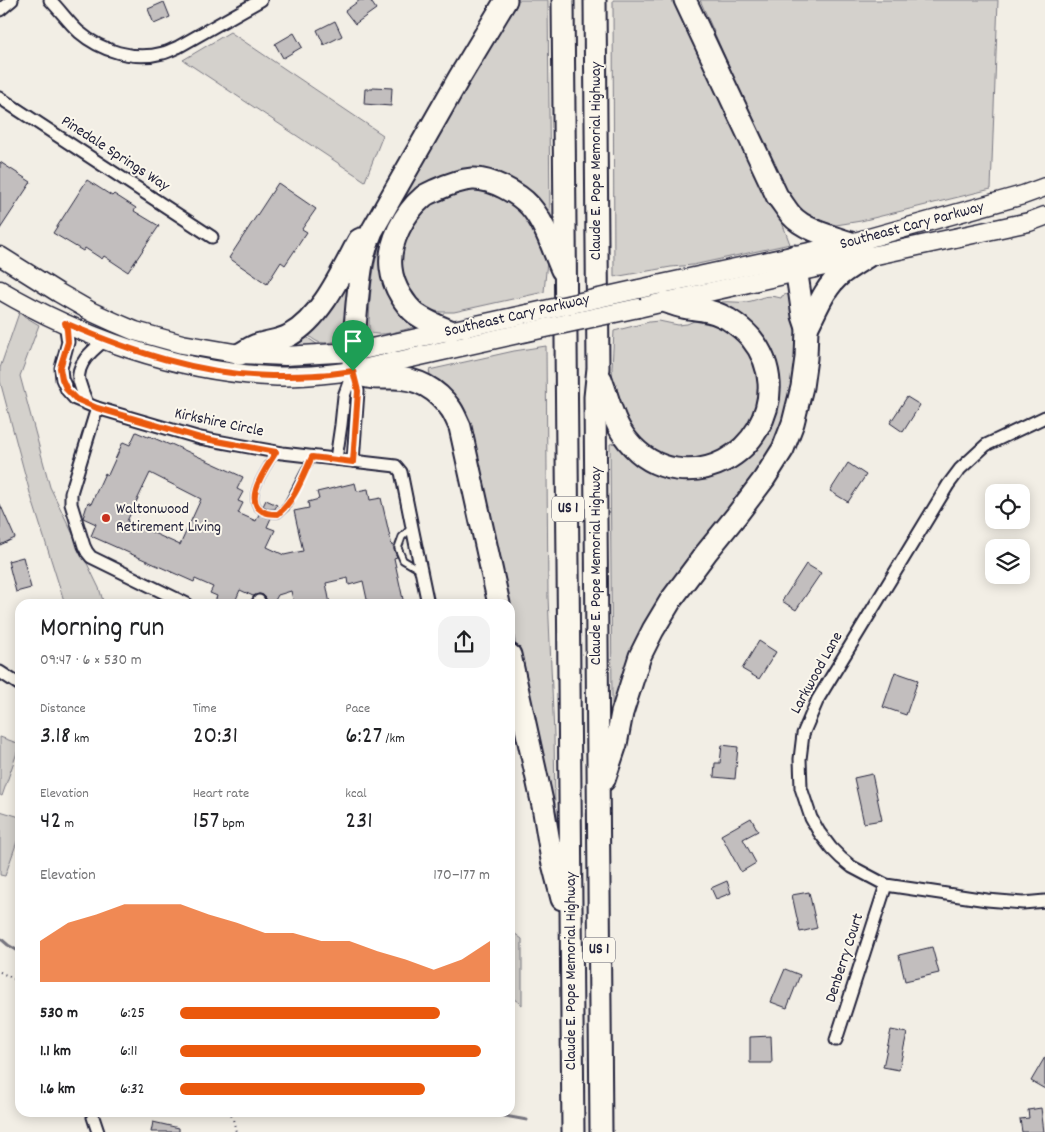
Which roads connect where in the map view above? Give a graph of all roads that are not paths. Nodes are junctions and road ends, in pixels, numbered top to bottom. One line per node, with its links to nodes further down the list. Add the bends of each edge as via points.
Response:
1 (12, 0): 8 (street)
2 (50, 0): 3 (street, via 78,31 101,47 141,55 164,53 178,47)
3 (261, 0)
4 (506, 0): 12 (highway)
5 (563, 0): 18 (highway, Claude E. Pope Memorial Highway / US 1)
6 (594, 0): 27 (highway, Claude E. Pope Memorial Highway / US 1)
7 (685, 0): 14 (highway, via 777,196 792,217 808,227)
8 (0, 10)
9 (0, 98): 13 (street, Pinedale Springs Way)
10 (1045, 187): 14 (main road, Southeast Cary Parkway)
11 (1045, 216): 16 (main road, Southeast Cary Parkway)
12 (372, 231): 25 (highway, via 359,240 321,307 304,326 279,341 256,345); 26 (highway, via 361,264)
13 (212, 237)
14 (851, 243): 17 (main road, Southeast Cary Parkway)
15 (0, 256): 25 (main road, Southeast Cary Parkway, via 92,312 135,331 182,344)
16 (868, 256): 17 (main road, Southeast Cary Parkway); 22 (highway, via 833,282)
17 (795, 264): 20 (main road, Southeast Cary Parkway); 22 (highway); 23 (main road, Southeast Cary Parkway, bridge, via 639,289)
18 (566, 278): 23 (highway, via 538,218 518,196 490,182 473,179 446,185 424,196 399,227 392,249 391,268 396,287 406,304 415,313); 45 (highway, Claude E. Pope Memorial Highway / US 1)
19 (0, 290): 21 (main road, Southeast Cary Parkway)
20 (666, 302): 26 (main road, Southeast Cary Parkway, bridge, via 527,332); 27 (highway, via 725,318 758,348 765,362 769,397 764,417 748,443 725,462 697,470 669,468 651,461 636,450 620,430)
21 (65, 323): 24 (main road, Southeast Cary Parkway); 28 (street, Kirkshire Circle, via 68,342 60,368 62,379 76,399)
22 (807, 328): 42 (highway, via 802,387 783,449 764,479 671,600 653,630 640,656)
23 (450, 331): 26 (main road, Southeast Cary Parkway)
24 (105, 340): 26 (main road, Southeast Cary Parkway, via 172,361 225,372 270,376 324,375); 28 (street, via 84,360 79,370 79,380)
25 (240, 354): 26 (main road, Southeast Cary Parkway)
26 (353, 362): 32 (street, via 344,396); 33 (street, via 358,391); 38 (highway, via 359,375 402,378 429,387 452,410 460,427)
27 (598, 368): 42 (highway, Claude E. Pope Memorial Highway / US 1, via 595,406)
28 (92, 406): 30 (street, Kirkshire Circle, via 200,438); 36 (street, via 71,493 71,504 84,546 91,557)
29 (1045, 417): 43 (street, Larkwood Lane, via 986,446 956,474 818,699 803,734 800,758 802,788 815,825 841,858)
30 (276, 452): 31 (street, Kirkshire Circle); 31 (lane, via 254,495 259,509 272,514 278,514 286,507)
31 (312, 457): 32 (street, Kirkshire Circle)
32 (336, 459): 33 (street, Kirkshire Circle)
33 (353, 462): 34 (street, Kirkshire Circle, via 396,466 401,472)
34 (412, 527): 35 (street, Kirkshire Circle); 35 (lane, via 402,537 398,548 403,560)
35 (421, 570): 37 (street, Kirkshire Circle)
36 (177, 599)
37 (427, 599)
38 (498, 599)
39 (0, 672): 41 (street)
40 (515, 677): 45 (highway, via 552,860)
41 (15, 682)
42 (598, 797): 50 (highway, Claude E. Pope Memorial Highway / US 1)
43 (886, 885): 44 (street, Larkwood Lane, via 987,900); 46 (street, Denberry Court)
44 (1045, 901)
45 (570, 931): 49 (highway, Claude E. Pope Memorial Highway / US 1)
46 (836, 1040)
47 (93, 1117): 48 (street)
48 (98, 1132)
49 (572, 1132)
50 (601, 1132)

